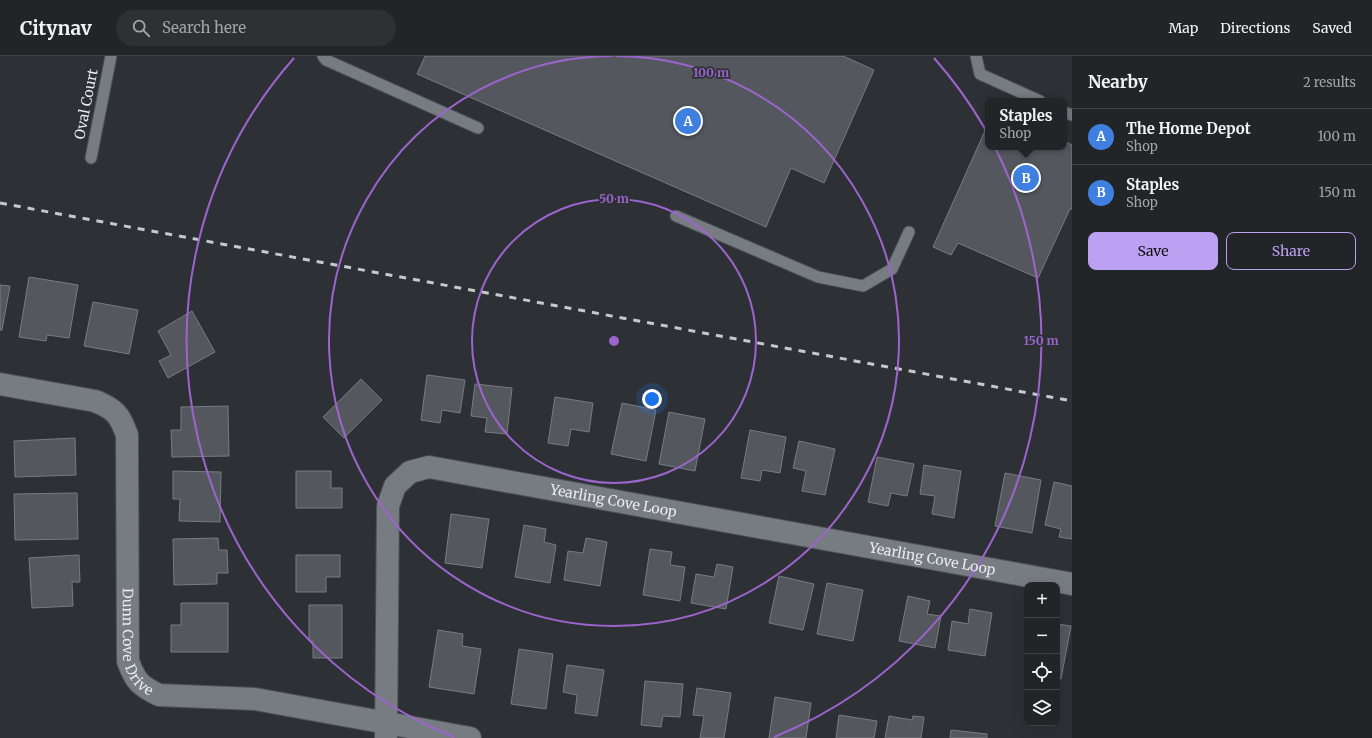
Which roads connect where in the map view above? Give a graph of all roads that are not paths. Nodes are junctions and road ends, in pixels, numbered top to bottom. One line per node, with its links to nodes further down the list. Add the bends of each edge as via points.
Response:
1 (111, 56): 6 (lane, Oval Court)
2 (322, 56): 5 (lane)
3 (976, 56): 4 (lane, via 980,74)
4 (1033, 98)
5 (478, 128)
6 (91, 158)
7 (676, 216): 8 (lane, via 818,277 863,286 892,269)
8 (909, 232)
9 (0, 384): 11 (street, Dunn Cove Drive, via 95,401 117,413 123,423 127,435 128,661 138,682 159,695 255,699)
10 (1072, 584): 11 (street, Yearling Cove Loop, via 429,467 405,476 395,486 388,506)
11 (386, 730): 12 (street, Dunn Cove Drive)
12 (470, 738)

